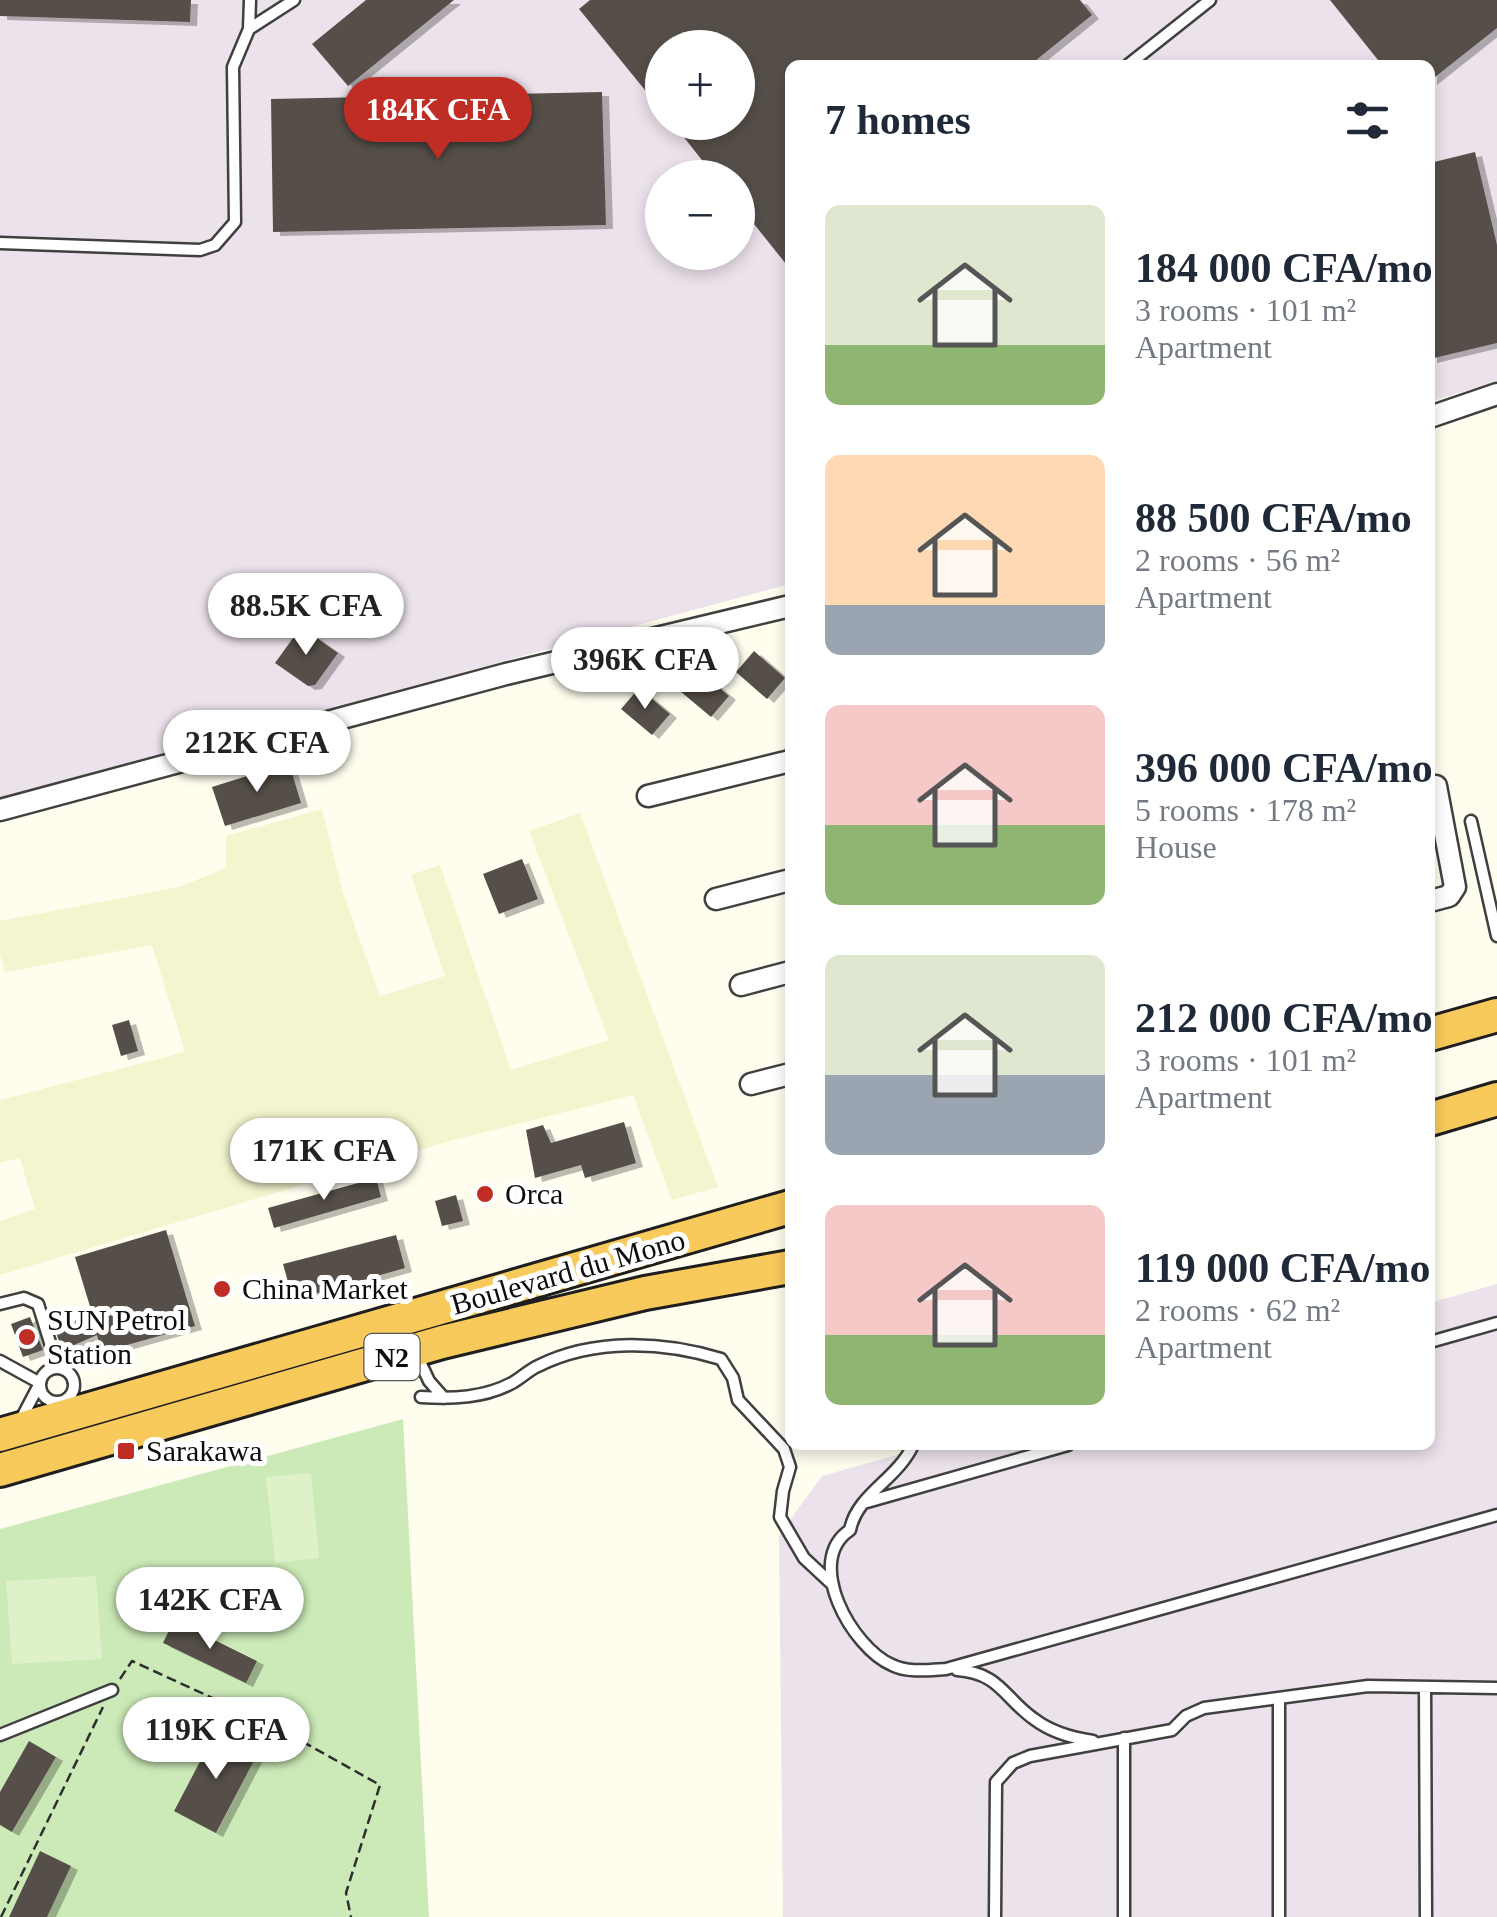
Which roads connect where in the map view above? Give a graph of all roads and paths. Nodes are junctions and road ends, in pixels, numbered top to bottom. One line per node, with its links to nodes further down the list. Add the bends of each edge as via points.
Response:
1 (250, 0): 4 (lane)
2 (294, 0): 4 (lane)
3 (1210, 0): 5 (lane)
4 (249, 29): 6 (lane, via 234,67 236,222 215,245 200,250)
5 (1134, 60)
6 (0, 243)
7 (1497, 394): 8 (street)
8 (1435, 415)
9 (785, 607): 13 (street, via 506,674)
10 (785, 762): 11 (street)
11 (648, 796)
12 (1435, 800): 17 (street, via 1456,886)
13 (0, 810)
14 (1470, 821): 18 (lane)
15 (785, 881): 16 (street)
16 (716, 900)
17 (1435, 900)
18 (1497, 936)
19 (785, 973): 20 (street)
20 (741, 985)
21 (1497, 1015): 22 (highway)
22 (1435, 1033)
23 (785, 1075): 24 (street)
24 (751, 1084)
25 (1497, 1099): 26 (highway)
26 (1435, 1117)
27 (785, 1209): 39 (highway, Boulevard du Mono / N2)
28 (785, 1268): 32 (highway, Boulevard du Mono / N2, via 630,1296)
29 (0, 1304): 34 (lane, via 24,1298 38,1304)
30 (1497, 1323): 31 (lane)
31 (1435, 1341)
32 (414, 1350): 38 (lane); 43 (highway, Boulevard du Mono / N2)
33 (0, 1361): 35 (lane)
34 (58, 1368): 35 (lane); 36 (lane)
35 (40, 1382): 36 (lane, via 42,1394 56,1402); 40 (lane)
36 (73, 1384): 39 (lane)
37 (420, 1397): 38 (lane)
38 (444, 1398): 46 (lane, via 489,1393 539,1365 617,1345 684,1348 721,1359 738,1400 784,1450 790,1467 780,1517 804,1558)
39 (98, 1408): 40 (highway, Boulevard du Mono / N2)
40 (8, 1433)
41 (911, 1450): 44 (lane)
42 (1050, 1450): 44 (lane)
43 (0, 1470)
44 (864, 1503): 46 (lane, via 840,1537)
45 (1497, 1515): 47 (lane)
46 (834, 1586): 47 (lane, via 850,1629 878,1657 906,1669)
47 (946, 1669): 54 (lane, via 987,1676 1032,1719)
48 (1425, 1687): 49 (lane); 51 (lane, via 1368,1686); 60 (lane)
49 (1497, 1688)
50 (112, 1690): 52 (lane); 55 (path); 56 (path, via 132,1661 280,1729 380,1786 346,1893)
51 (1279, 1698): 53 (lane, via 1204,1708 1172,1730); 59 (lane)
52 (0, 1734)
53 (1124, 1738): 54 (lane); 58 (lane)
54 (1100, 1743): 57 (lane, via 1030,1756 1002,1772 996,1782)
55 (1, 1917)
56 (351, 1917)
57 (995, 1917)
58 (1124, 1917)
59 (1279, 1917)
60 (1426, 1917)

